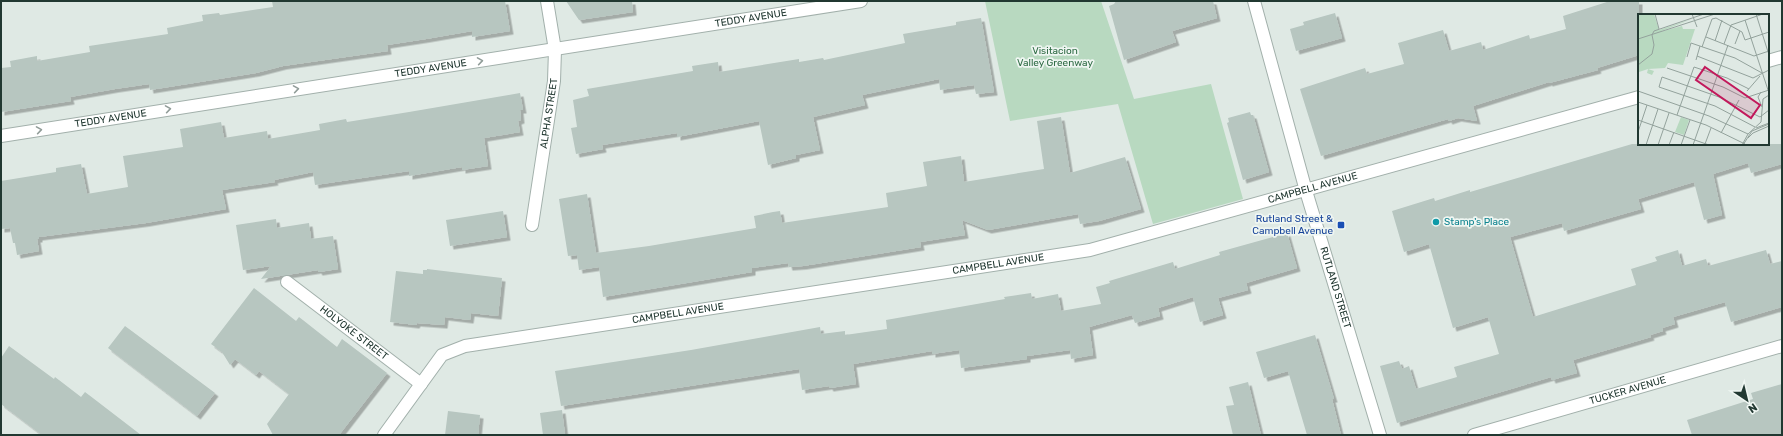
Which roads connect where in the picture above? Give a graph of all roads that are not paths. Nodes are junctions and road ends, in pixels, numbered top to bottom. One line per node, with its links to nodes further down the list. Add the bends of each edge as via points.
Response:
1 (547, 1): 4 (street, ALPHA STREET)
2 (861, 1): 4 (street, TEDDY AVENUE)
3 (1254, 1): 9 (street, RUTLAND STREET)
4 (555, 50): 8 (street, TEDDY AVENUE, one-way to 4); 10 (street, ALPHA STREET, via 554,81)
5 (1782, 57): 6 (street)
6 (1769, 60)
7 (1638, 97): 9 (street, CAMPBELL AVENUE)
8 (1, 136)
9 (1306, 191): 13 (street, CAMPBELL AVENUE, via 1090,250 465,346 442,355); 15 (street, RUTLAND STREET)
10 (532, 224)
11 (287, 282): 13 (street, HOLYOKE STREET)
12 (1782, 346): 16 (street, TUCKER AVENUE)
13 (421, 384): 14 (street, CAMPBELL AVENUE)
14 (384, 435)
15 (1380, 435)
16 (1474, 435)

